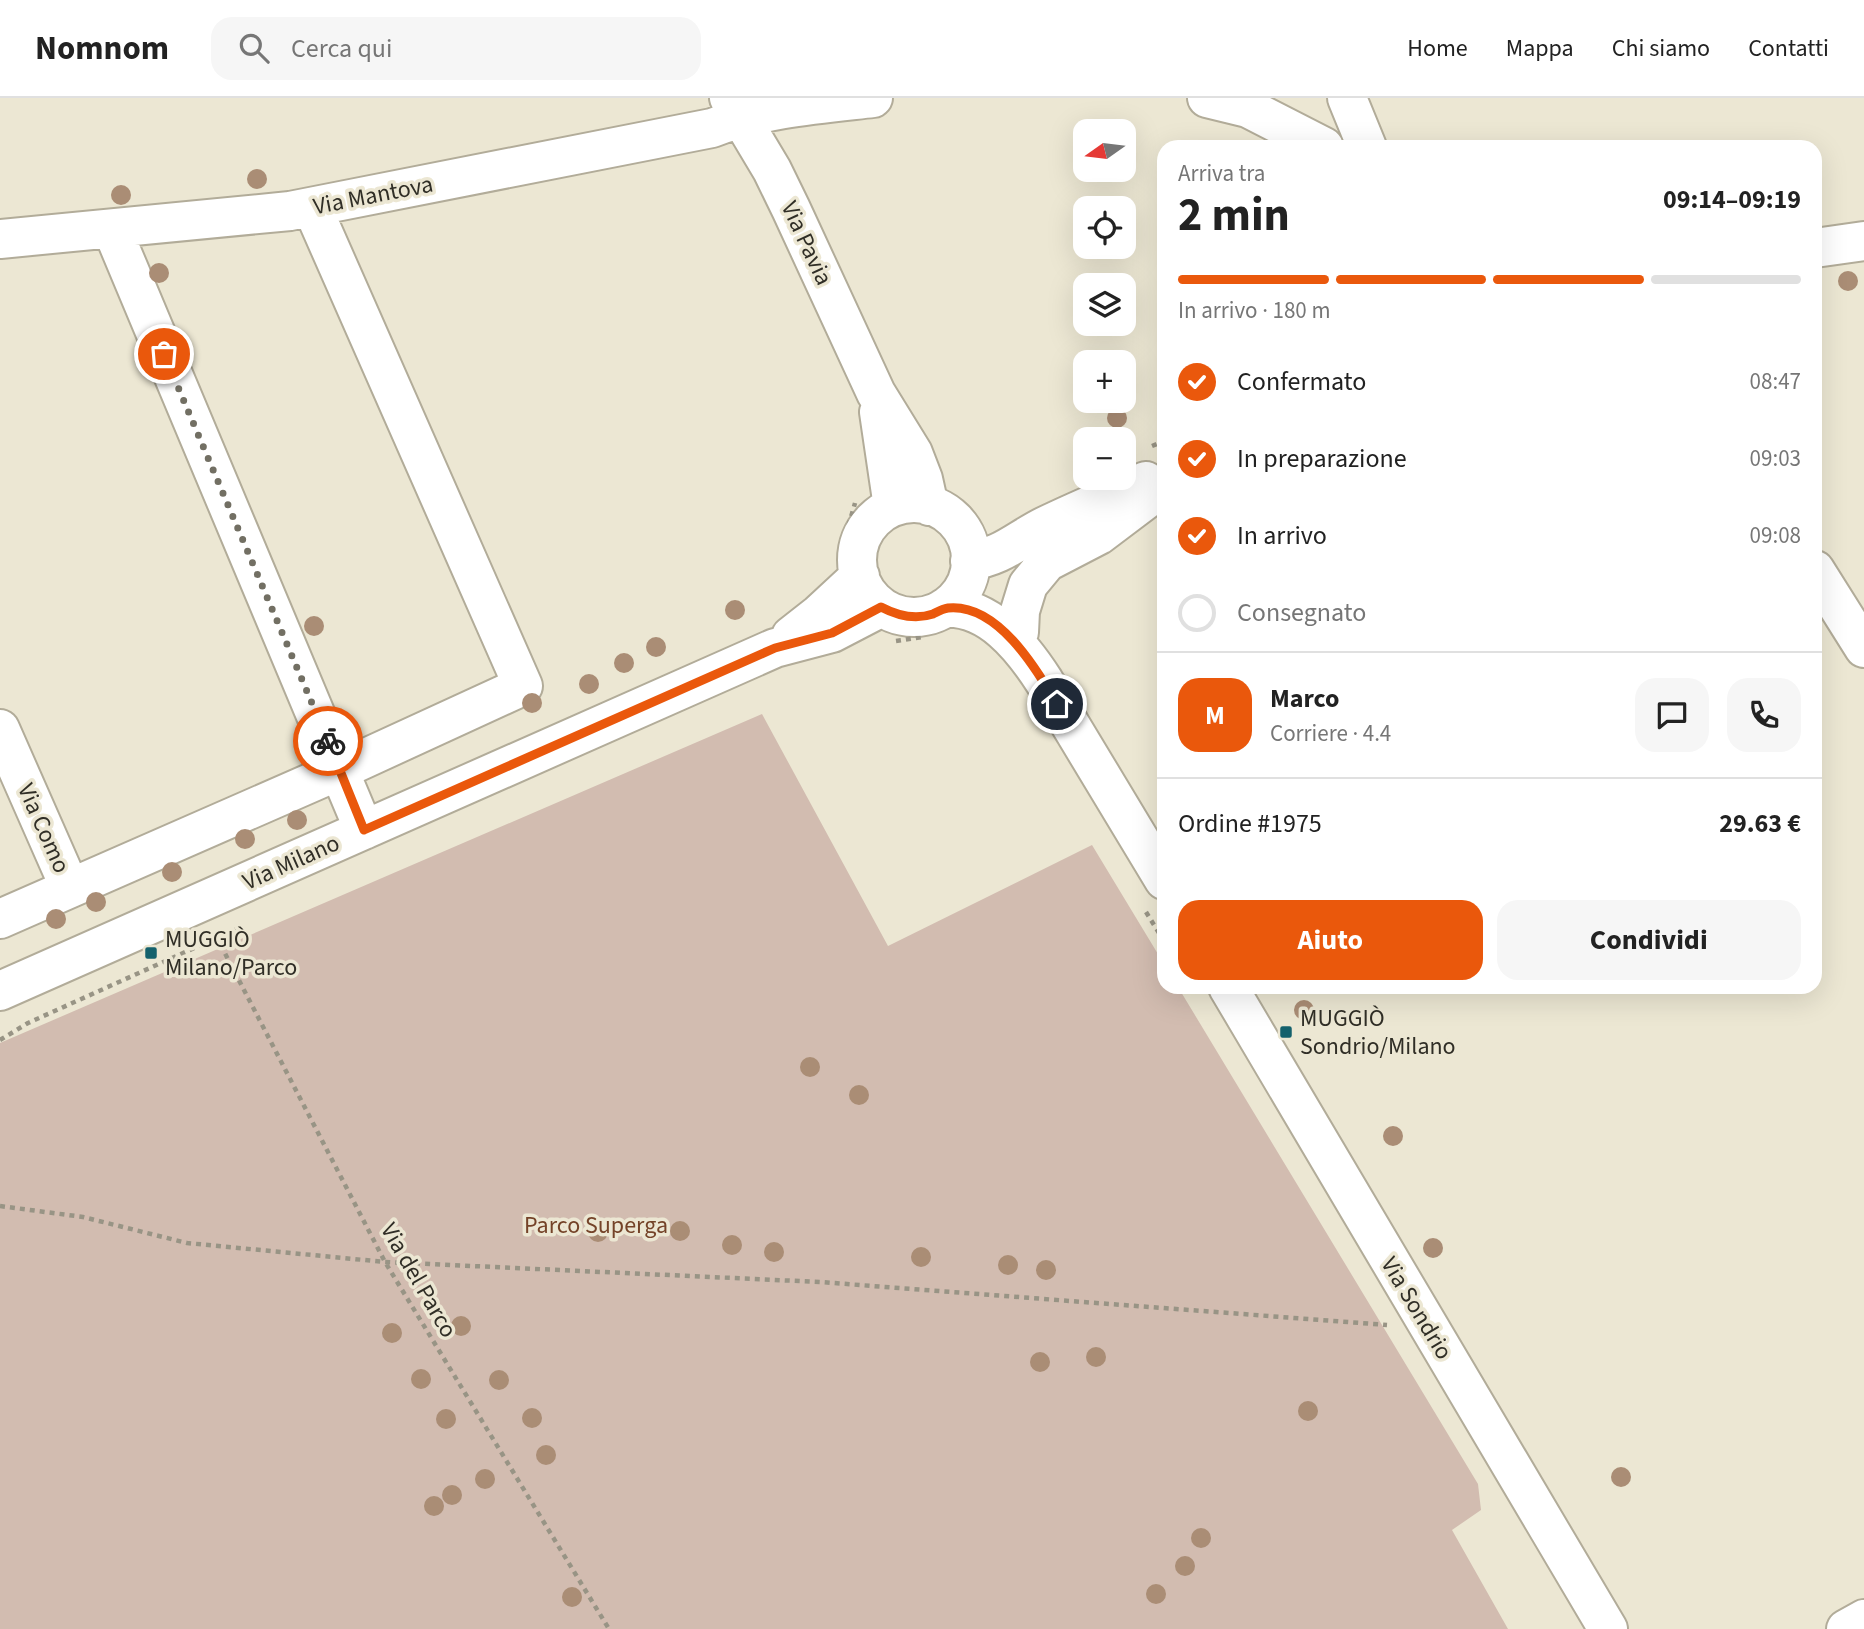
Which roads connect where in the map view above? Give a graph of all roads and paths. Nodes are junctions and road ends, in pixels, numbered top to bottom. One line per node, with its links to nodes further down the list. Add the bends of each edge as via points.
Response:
1 (873, 98): 4 (street, Via Mantova)
2 (1207, 98): 5 (street, via 1248,108)
3 (1346, 98): 6 (street)
4 (735, 108): 7 (street, Via Mantova, via 712,128); 15 (street, Via Pavia, via 787,199 876,393 912,453 923,479)
5 (1310, 140)
6 (1364, 140)
7 (312, 206): 8 (street, Via Mantova); 24 (street, via 523,686)
8 (111, 229): 9 (street, Via Mantova); 24 (street)
9 (0, 239)
10 (1864, 241): 11 (street)
11 (1822, 247)
12 (1157, 476): 15 (street, via 1042,527 990,558)
13 (859, 490): 16 (path)
14 (1157, 491): 19 (street, via 1099,535 1047,562 1028,585)
15 (941, 561): 16 (street, via 870,523 857,558); 18 (path); 18 (street, via 919,617 893,613); 19 (street, via 1004,606); 22 (street, via 971,610 1013,642)
16 (850, 564): 18 (street); 20 (street, via 819,614)
17 (1822, 581): 21 (street)
18 (883, 624): 20 (street)
19 (1019, 632): 22 (street)
20 (775, 648): 25 (street, Via Milano)
21 (1864, 648)
22 (1034, 666): 27 (street)
23 (0, 729): 26 (street, Via Como)
24 (340, 770): 25 (street); 26 (street)
25 (364, 830): 30 (street, Via Milano)
26 (70, 888): 29 (street)
27 (1153, 893): 28 (path)
28 (1157, 910)
29 (0, 919)
30 (0, 991)
31 (1231, 994): 38 (street, Via Sondrio)
32 (0, 1040): 34 (path, Via del Parco, via 217,938)
33 (0, 1206): 34 (path, via 83,1217 187,1243)
34 (385, 1262): 35 (path, via 820,1282 1388,1325); 37 (path, Via del Parco)
35 (1390, 1318)
36 (1864, 1619): 39 (street)
37 (609, 1629)
38 (1608, 1629)
39 (1846, 1629)

